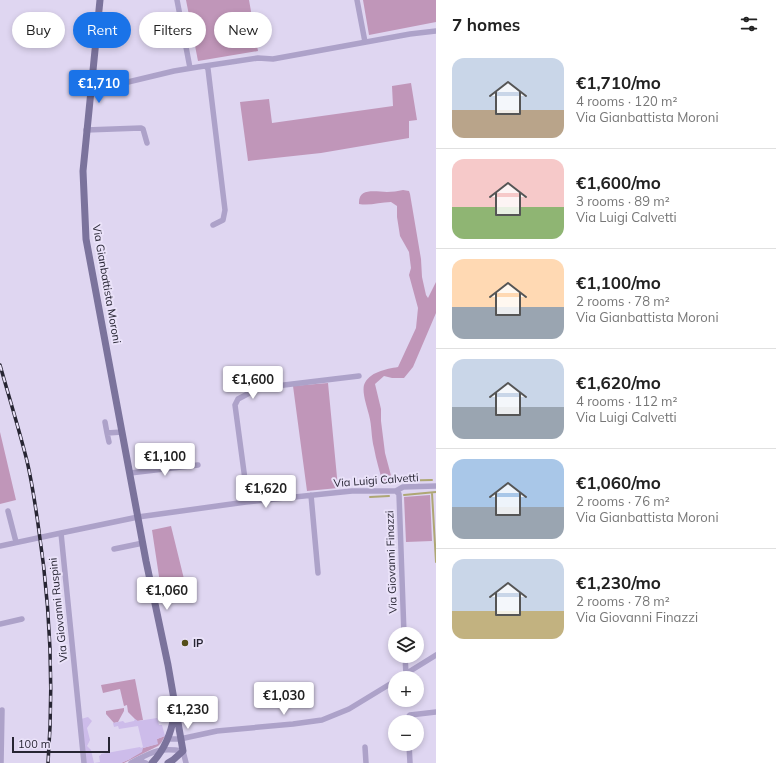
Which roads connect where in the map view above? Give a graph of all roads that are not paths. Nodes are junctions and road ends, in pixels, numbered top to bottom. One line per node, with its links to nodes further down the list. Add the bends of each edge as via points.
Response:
1 (100, 0): 8 (main road, Via Gianbattista Moroni)
2 (177, 0): 7 (street)
3 (357, 0): 5 (street)
4 (436, 31): 5 (street)
5 (365, 42): 6 (street, via 273,59 258,58)
6 (206, 66): 7 (street); 11 (street, via 226,210 223,220)
7 (190, 68): 8 (street)
8 (90, 89): 9 (main road, Via Gianbattista Moroni)
9 (90, 130): 10 (street, via 141,128); 14 (main road, Via Gianbattista Moroni, via 83,171 86,239)
10 (147, 143)
11 (213, 225)
12 (359, 376): 22 (street, via 259,388 238,399 236,406)
13 (105, 422): 15 (street)
14 (122, 432): 15 (street); 18 (main road, Via Gianbattista Moroni)
15 (107, 433): 16 (street)
16 (109, 442)
17 (198, 465): 18 (street)
18 (130, 473): 24 (main road, Via Gianbattista Moroni)
19 (436, 486): 20 (street, Via Luigi Calvetti, via 403,487)
20 (396, 491): 21 (street, Via Luigi Calvetti, via 352,490); 33 (street, Via Giovanni Finazzi, via 399,494)
21 (311, 495): 22 (street, Via Luigi Calvetti); 30 (street)
22 (246, 502): 24 (street, Via Luigi Calvetti)
23 (8, 512): 26 (street)
24 (138, 517): 25 (street); 27 (main road, Via Gianbattista Moroni)
25 (61, 533): 26 (street); 49 (street, Via Giovanni Ruspini)
26 (16, 542): 28 (street)
27 (143, 543): 29 (street); 38 (main road, Via Gianbattista Moroni)
28 (0, 546)
29 (114, 549)
30 (318, 573)
31 (22, 619): 32 (street)
32 (0, 624)
33 (404, 627)
34 (436, 655): 35 (street)
35 (411, 671)
36 (388, 685): 41 (street, via 350,708 322,720 217,731)
37 (2, 710): 48 (street)
38 (175, 712): 41 (main road, Via Gianbattista Moroni); 42 (main road)
39 (436, 712): 40 (street)
40 (410, 715)
41 (180, 738): 42 (street); 45 (main road, Via Gianbattista Moroni)
42 (168, 739): 44 (main road)
43 (365, 747): 55 (street)
44 (163, 750): 45 (street); 47 (street); 52 (main road)
45 (183, 751): 53 (main road); 54 (street, Via Gianbattista Moroni)
46 (409, 751): 56 (street)
47 (137, 760): 50 (street); 51 (street)
48 (1, 763)
49 (84, 763)
50 (131, 763)
51 (146, 763)
52 (152, 763)
53 (168, 763)
54 (186, 763)
55 (366, 763)
56 (410, 763)

